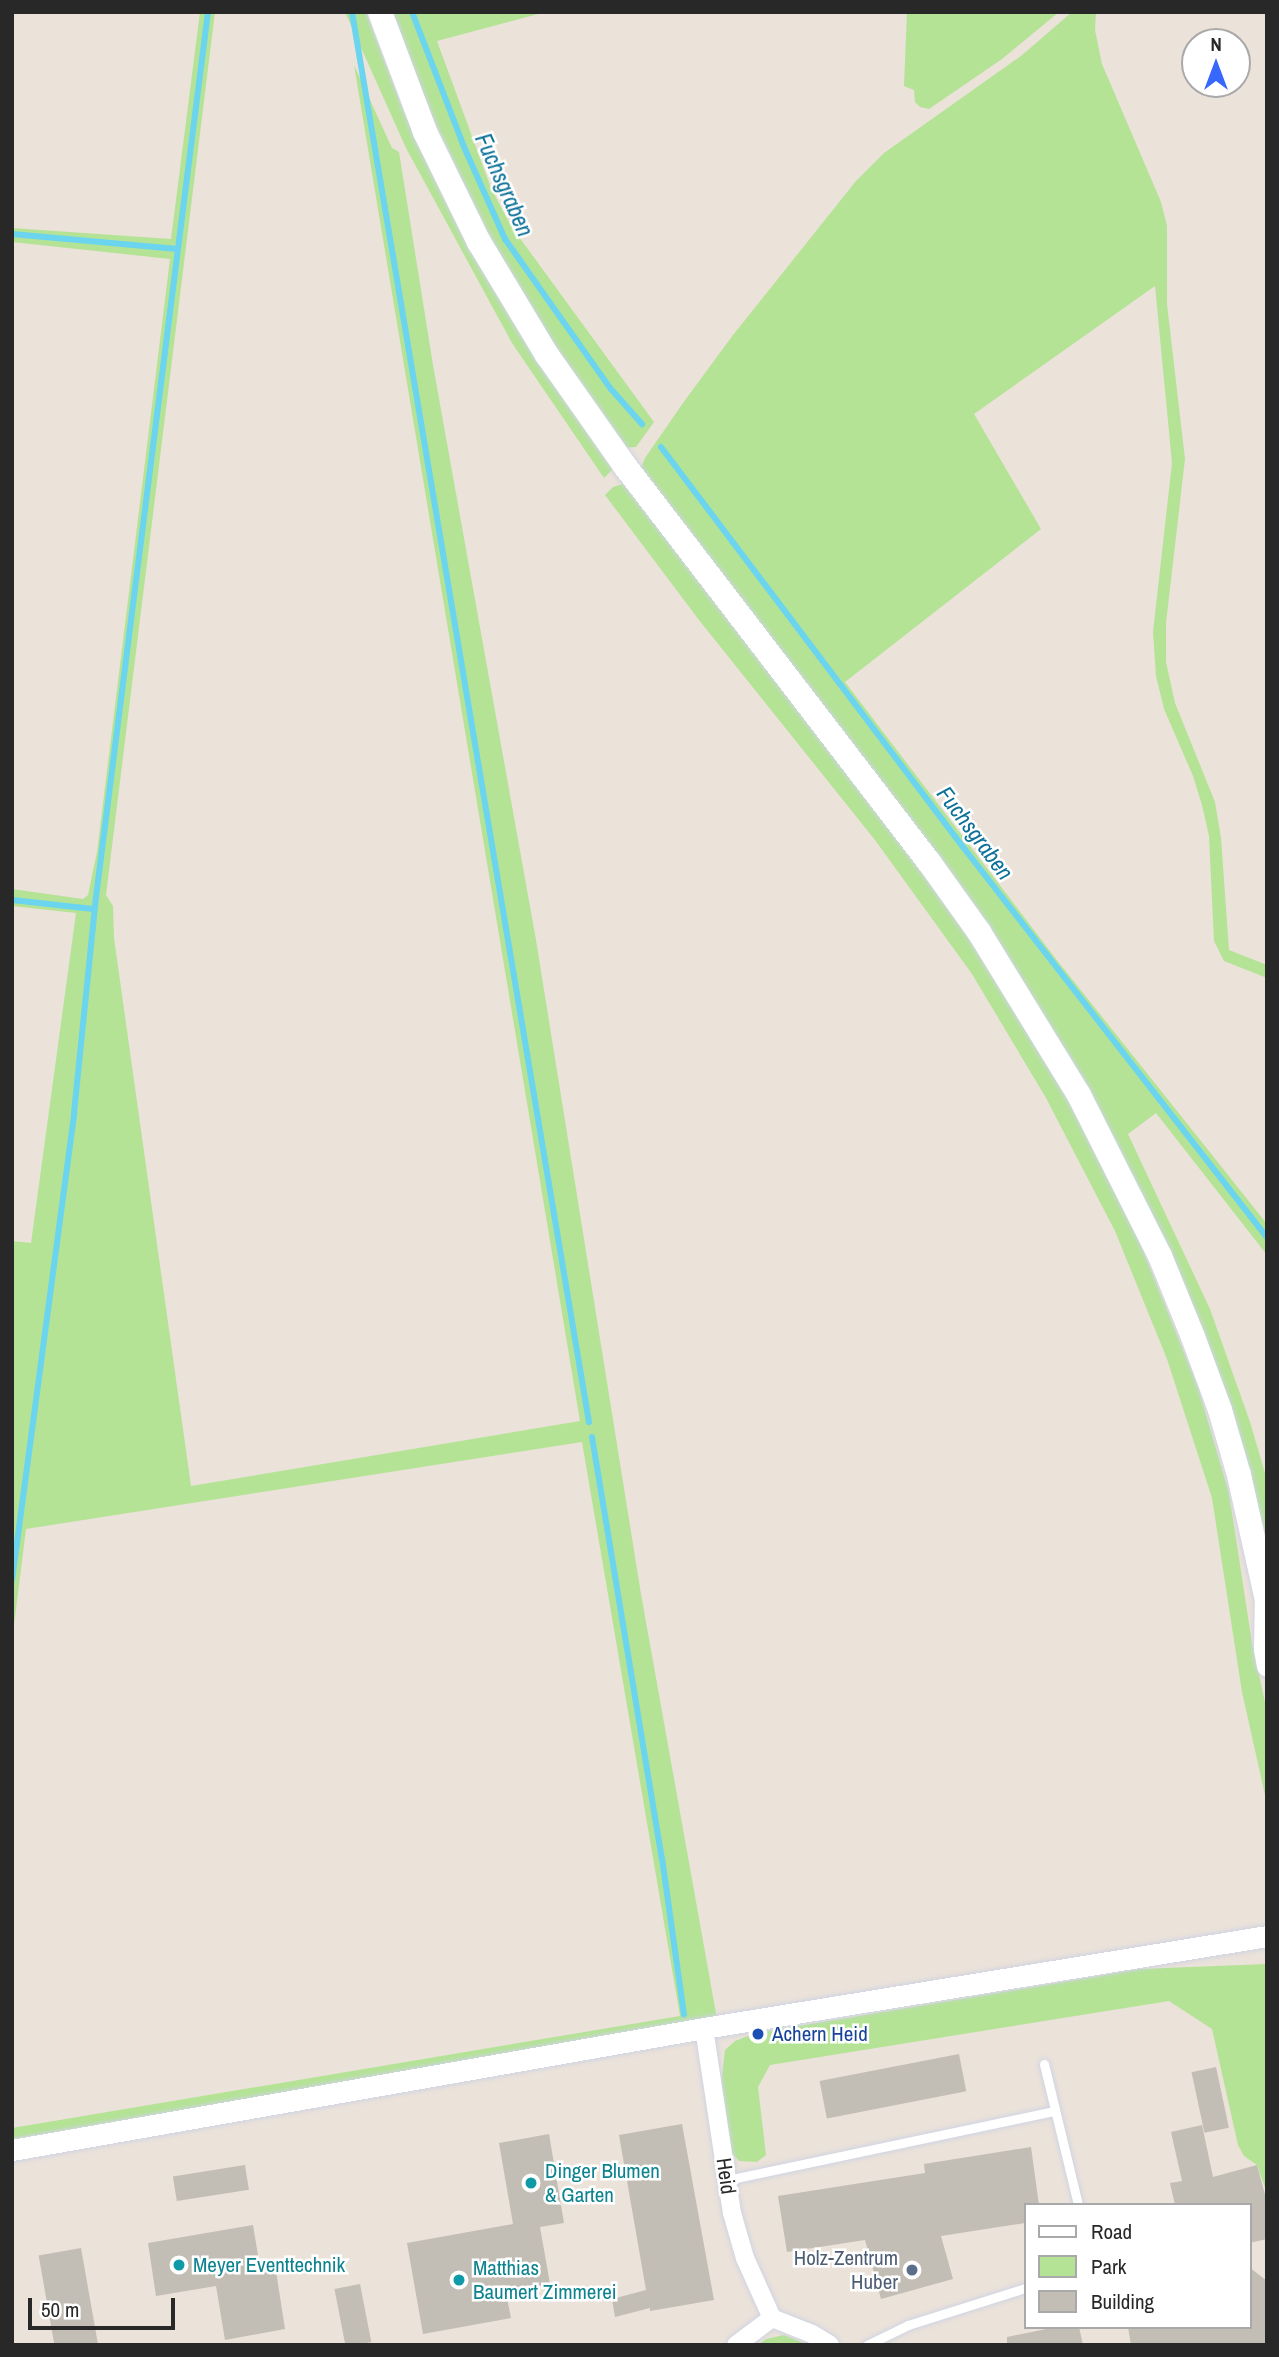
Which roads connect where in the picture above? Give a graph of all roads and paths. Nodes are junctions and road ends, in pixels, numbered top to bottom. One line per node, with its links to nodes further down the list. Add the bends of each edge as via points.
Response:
1 (380, 12): 2 (main road, via 425,132 479,242 547,355 684,543 929,862 979,932 1079,1095 1160,1256 1198,1349 1239,1475)
2 (1266, 1596): 3 (street)
3 (1267, 1666)
4 (1258, 1939): 5 (street)
5 (704, 2028): 8 (street); 9 (street, Heid)
6 (1044, 2064): 7 (lane)
7 (1054, 2111): 9 (lane); 10 (lane)
8 (12, 2150)
9 (727, 2180): 12 (street, Heid, via 745,2258)
10 (1077, 2203)
11 (1024, 2288): 15 (lane, via 908,2325)
12 (772, 2318): 13 (street); 14 (street)
13 (736, 2345)
14 (831, 2345)
15 (867, 2345)

